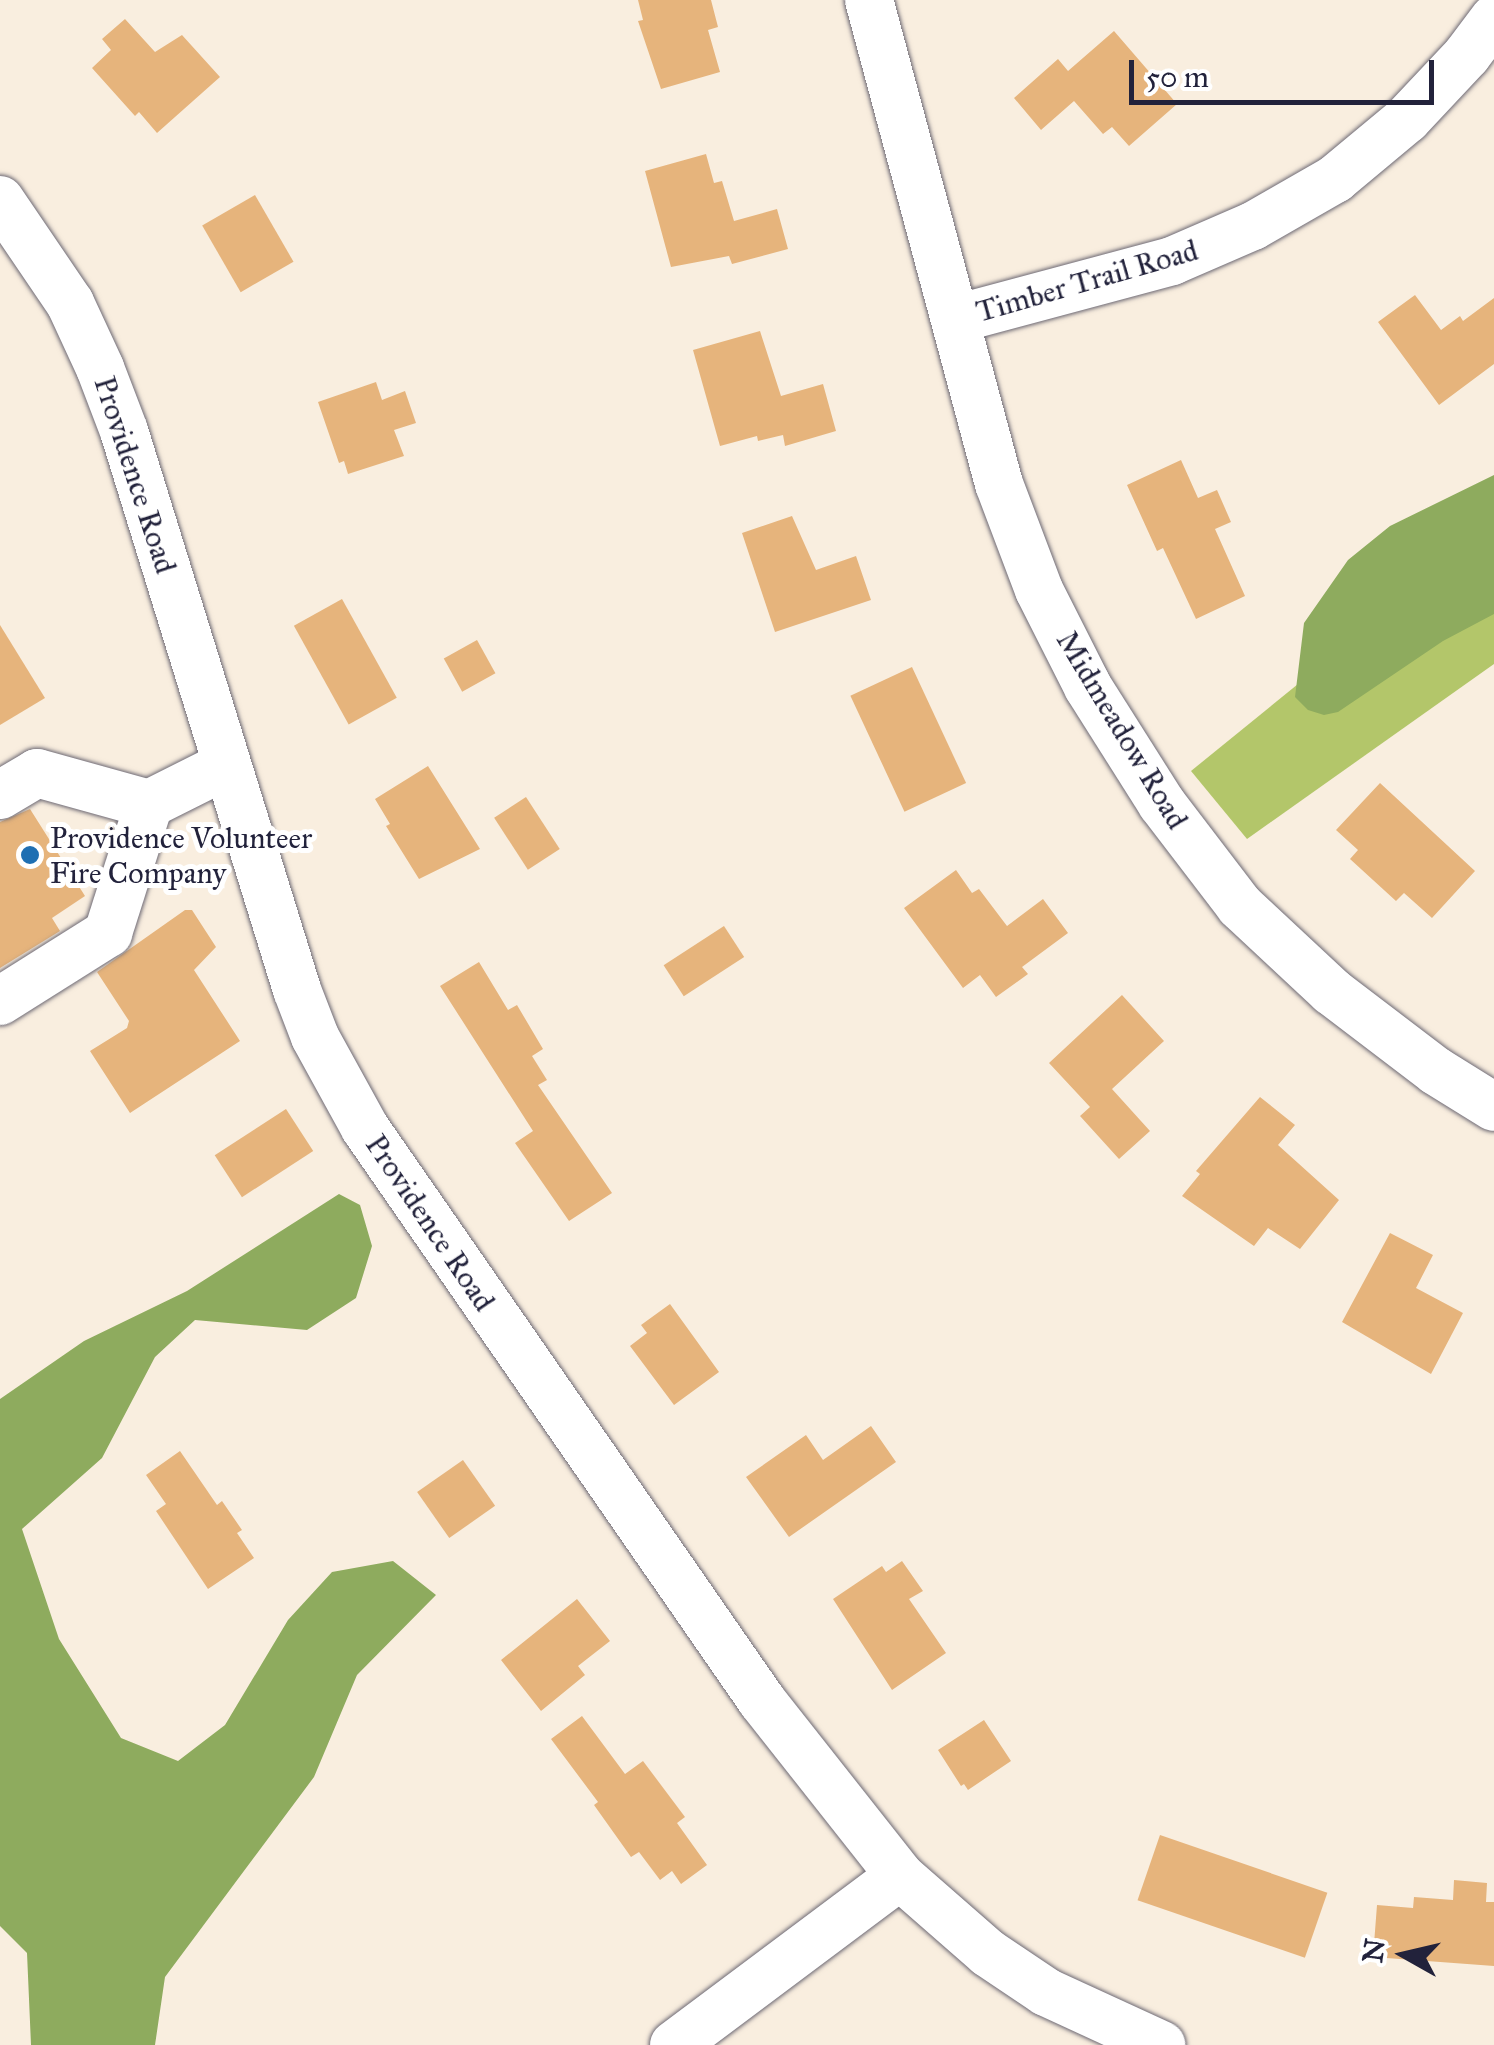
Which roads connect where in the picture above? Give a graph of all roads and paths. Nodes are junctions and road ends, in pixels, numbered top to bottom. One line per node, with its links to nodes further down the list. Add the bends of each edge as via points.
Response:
1 (869, 0): 4 (street, Midmeadow Road)
2 (1494, 20): 4 (street, Timber Trail Road, via 1408,118 1335,179 1253,226 1172,261)
3 (0, 200): 5 (street, Providence Road, via 70,303 100,368)
4 (956, 319): 9 (street, Midmeadow Road, via 999,484 1040,590 1088,687 1162,804 1240,906 1330,991)
5 (227, 765): 7 (street); 10 (street, Providence Road, via 297,990 365,1128 762,1701)
6 (0, 795): 7 (street, via 37,773)
7 (149, 804): 8 (street, via 108,933)
8 (0, 1002)
9 (1494, 1107)
10 (900, 1876): 11 (street); 12 (street, Providence Road, via 988,1953 1046,1992)
11 (674, 2045)
12 (1161, 2045)

